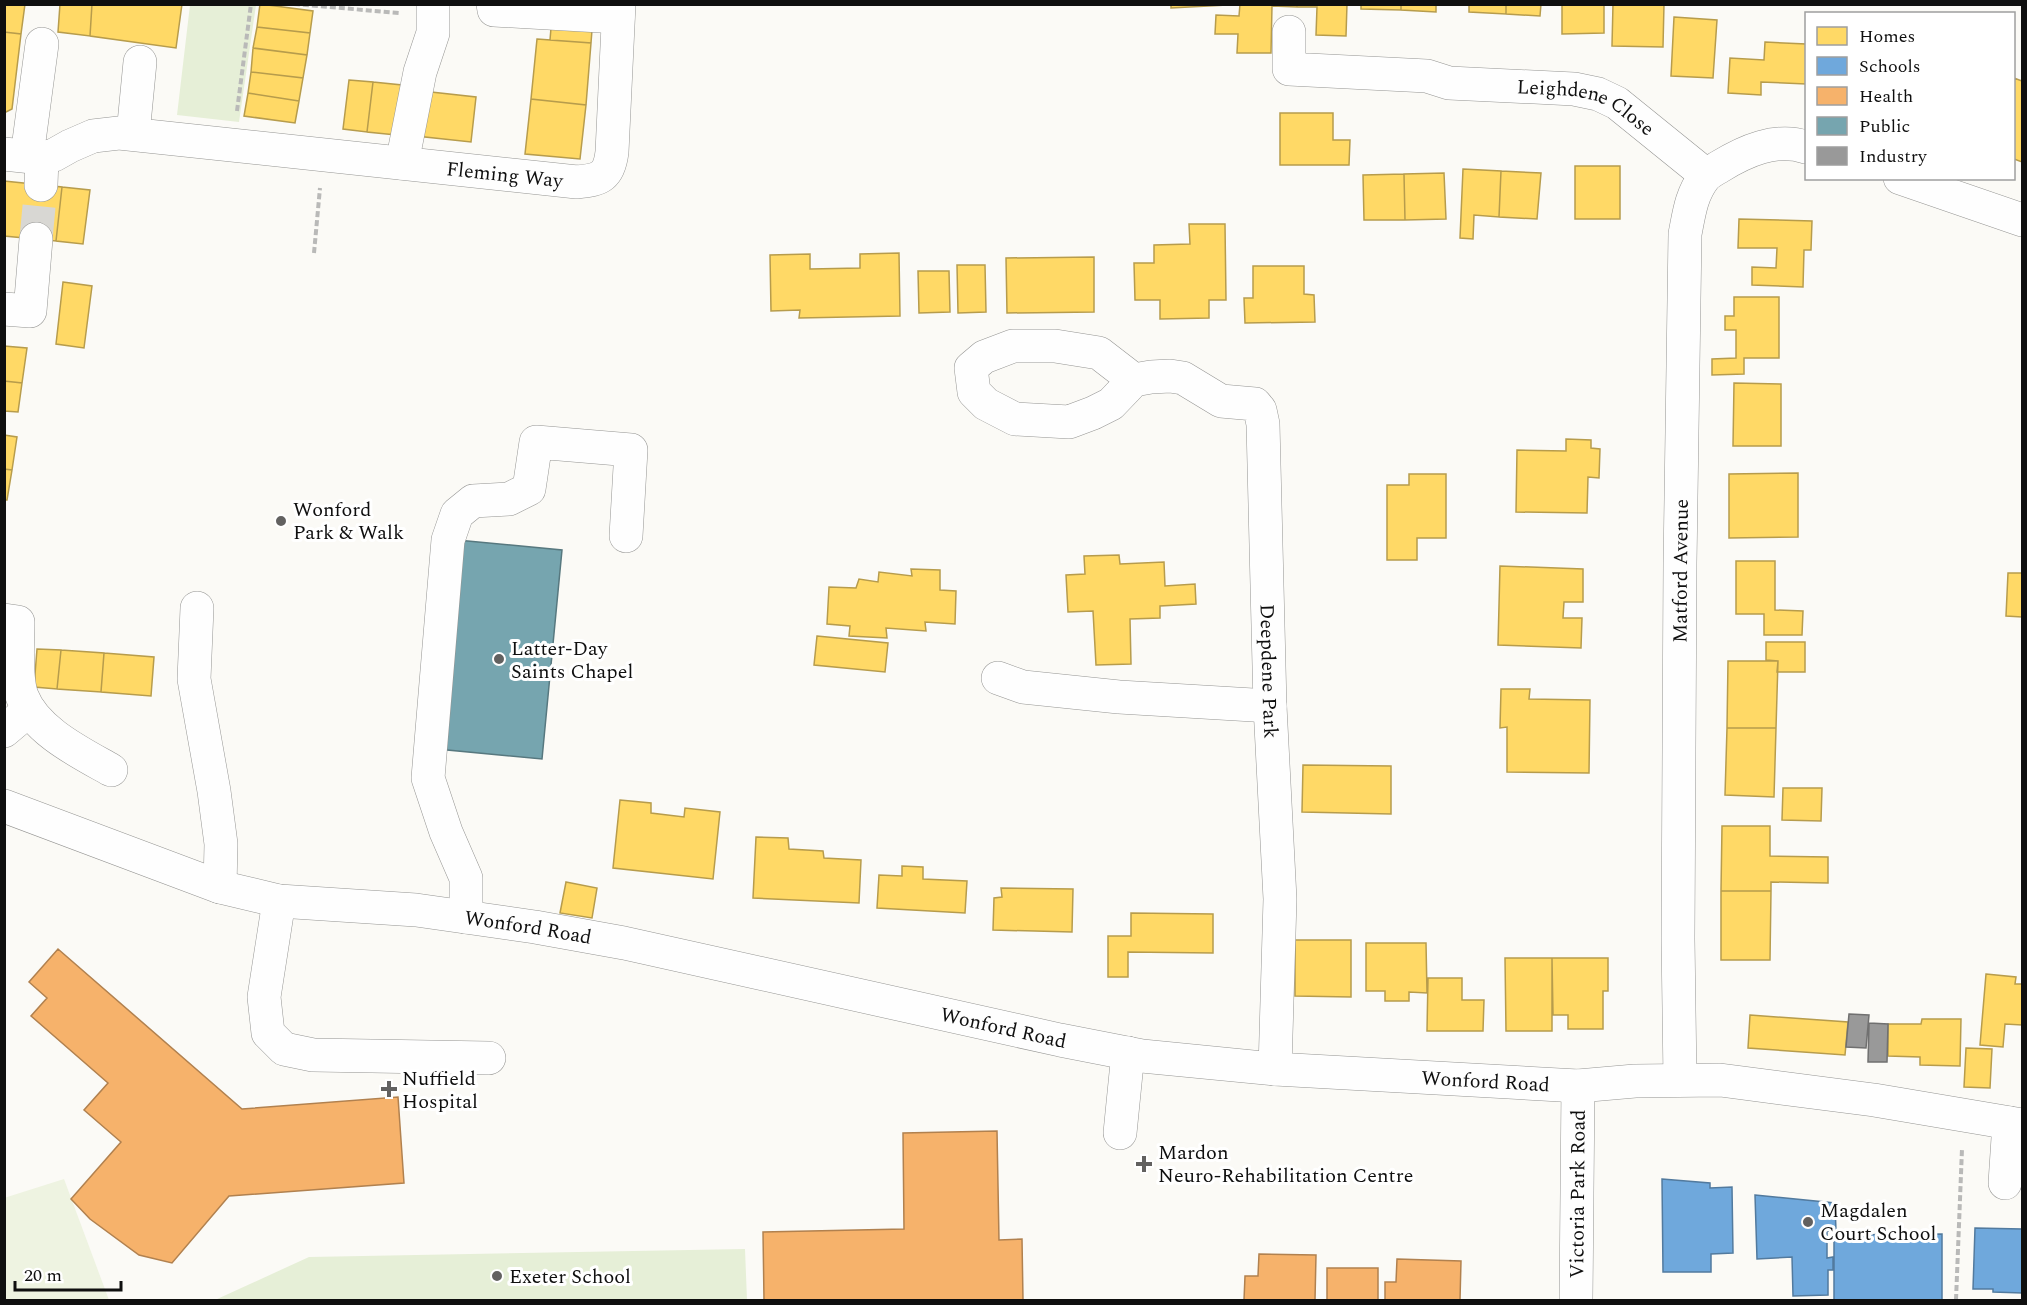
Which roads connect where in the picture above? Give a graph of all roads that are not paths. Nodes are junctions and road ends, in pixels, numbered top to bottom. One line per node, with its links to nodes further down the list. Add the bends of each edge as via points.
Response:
1 (494, 4): 3 (street, via 494,10)
2 (433, 10): 10 (street, via 432,33)
3 (618, 11): 10 (street, Fleming Way, via 612,152 610,166 603,176 577,182)
4 (1289, 32): 11 (street, Leighdene Close, via 1289,69 1427,76 1449,83 1574,89 1598,94 1617,103)
5 (42, 44): 9 (street)
6 (140, 62): 7 (street)
7 (133, 134): 9 (street, Fleming Way, via 93,135); 10 (street, Fleming Way)
8 (1805, 147): 11 (street, Matford Avenue, via 1794,143 1764,145 1734,157)
9 (29, 163)
10 (402, 163)
11 (1706, 175): 32 (street, Matford Avenue, via 1692,198 1685,234 1680,564)
12 (1906, 180): 13 (street)
13 (2022, 220)
14 (36, 239): 15 (street, via 30,311)
15 (4, 309)
16 (1134, 380): 21 (street, Deepdene Park, via 1151,376 1183,378 1221,401 1247,402 1260,410)
17 (626, 536): 28 (street, via 631,450 536,442 529,489 508,499 473,501 457,514 448,540 428,778 466,878)
18 (197, 608): 26 (street, via 194,679 221,844)
19 (4, 620): 22 (street, via 18,622 21,694)
20 (998, 678): 21 (street, via 1023,687 1107,696)
21 (1270, 705): 31 (street, Deepdene Park, via 1280,899)
22 (28, 710): 23 (street); 24 (street, via 67,745)
23 (4, 731)
24 (111, 770)
25 (4, 806): 26 (street, Wonford Road)
26 (220, 887): 27 (street, Wonford Road)
27 (279, 901): 28 (street, Wonford Road); 30 (street, via 264,997 268,1034 284,1048 312,1055)
28 (466, 917): 29 (street, Wonford Road, via 624,942)
29 (1128, 1053): 31 (street, Wonford Road); 35 (street)
30 (489, 1058)
31 (1275, 1069): 33 (street, Wonford Road)
32 (1680, 1079): 33 (street, Wonford Road); 34 (street, Wonford Road, via 1795,1089)
33 (1578, 1086): 37 (street, Victoria Park Road)
34 (2016, 1124): 36 (street)
35 (1120, 1133)
36 (2005, 1183)
37 (1576, 1300)

